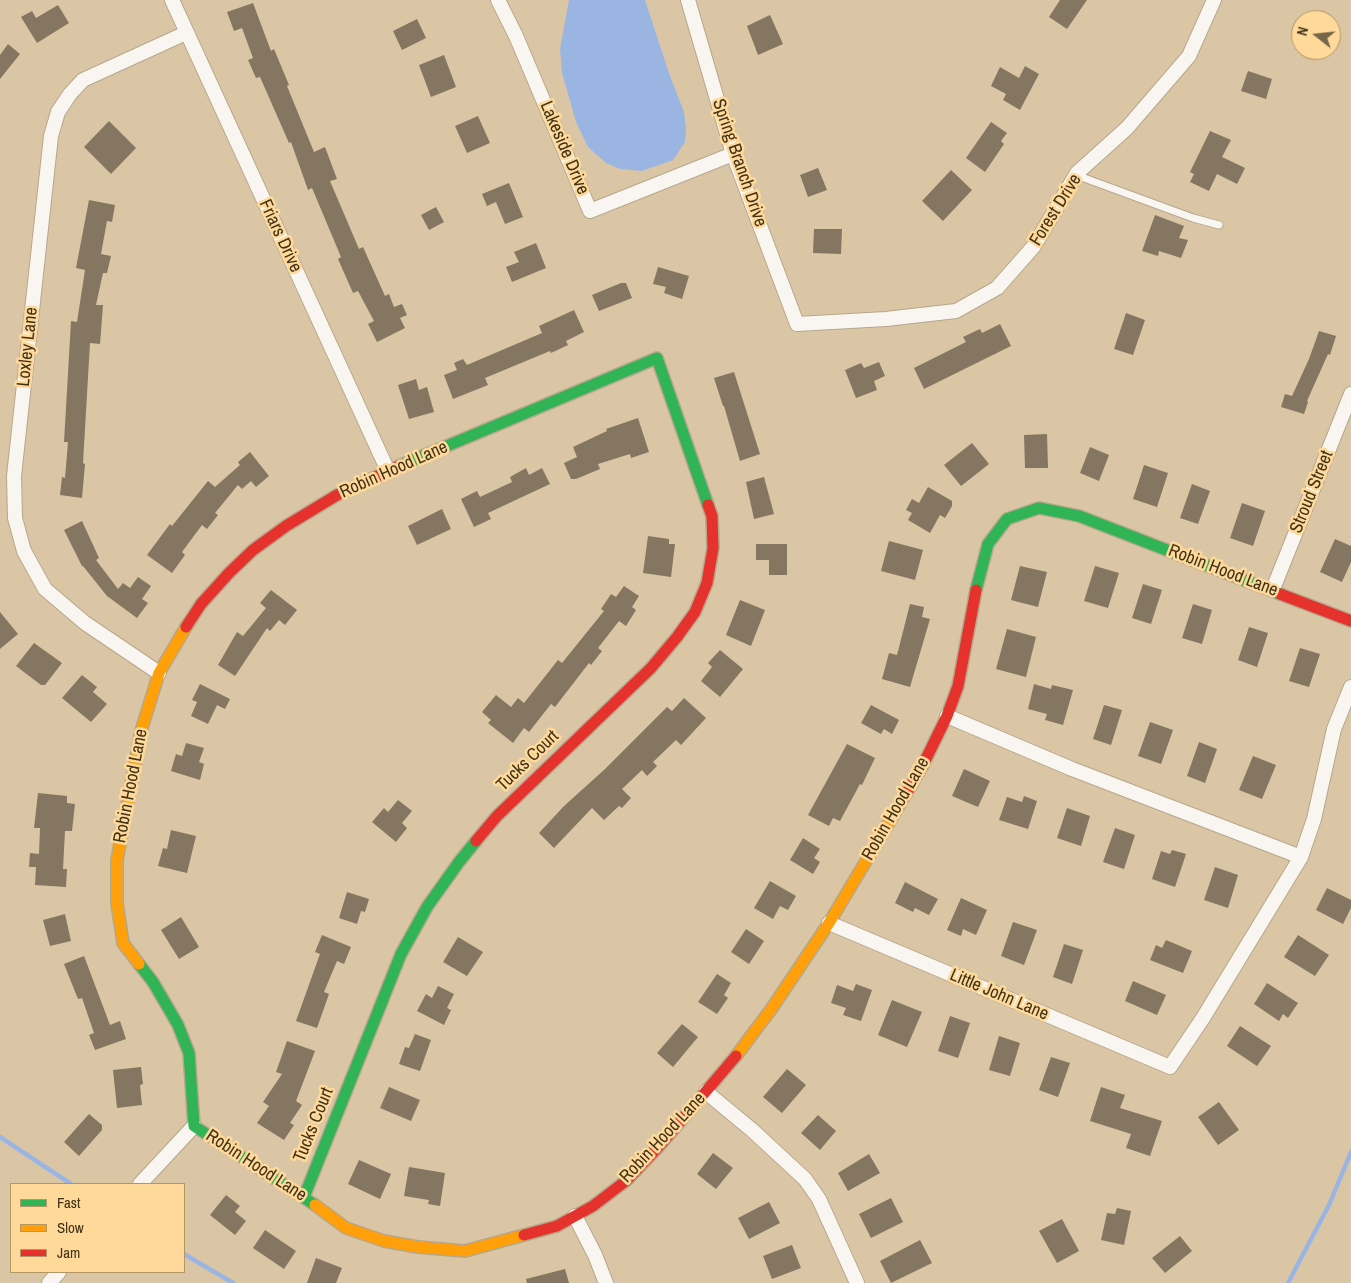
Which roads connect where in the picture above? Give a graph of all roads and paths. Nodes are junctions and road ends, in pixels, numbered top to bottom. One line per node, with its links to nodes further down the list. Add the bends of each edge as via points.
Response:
1 (172, 0): 5 (street, Friars Drive)
2 (498, 0): 6 (street, Lakeside Drive, via 590,211)
3 (688, 0): 6 (street, Spring Branch Drive)
4 (1214, 0): 7 (street, Forest Drive, via 1189,56 1127,128)
5 (186, 33): 12 (street, Friars Drive); 15 (street, Loxley Lane, via 83,80 58,112 51,136 14,476 15,518 24,551 45,589 85,623)
6 (733, 154): 9 (street, Spring Branch Drive)
7 (1076, 175): 8 (lane); 9 (street, Forest Drive, via 1034,246 997,288 956,311)
8 (1219, 225)
9 (797, 324)
10 (657, 358): 12 (street, Robin Hood Lane); 23 (street, Tucks Court, via 712,516 714,548 707,583 695,612 650,668 497,816 427,907 401,954)
11 (1351, 394): 13 (street, Stroud Street)
12 (388, 471): 15 (street, Robin Hood Lane, via 337,495 253,550 201,604)
13 (1273, 590): 14 (street, Robin Hood Lane); 17 (street, Robin Hood Lane, via 1078,516 1039,508 1007,519 988,544 958,686)
14 (1351, 621)
15 (159, 673): 21 (street, Robin Hood Lane, via 141,730 117,860 117,903 123,943 153,982 178,1025 189,1053)
16 (1351, 687): 18 (street, via 1334,729 1314,819)
17 (947, 716): 18 (street); 19 (street, Robin Hood Lane, via 923,765)
18 (1301, 857): 19 (street, Little John Lane, via 1170,1067)
19 (829, 923): 20 (street, Robin Hood Lane, via 772,1008)
20 (706, 1092): 24 (street, Robin Hood Lane, via 627,1180); 28 (street, via 752,1130 820,1199)
21 (194, 1126): 22 (street); 23 (street, Robin Hood Lane)
22 (141, 1183)
23 (304, 1197): 24 (street, Robin Hood Lane, via 346,1228 384,1241 464,1251 557,1226)
24 (576, 1216): 27 (street)
25 (58, 1273): 26 (street)
26 (49, 1283)
27 (606, 1283)
28 (857, 1283)

